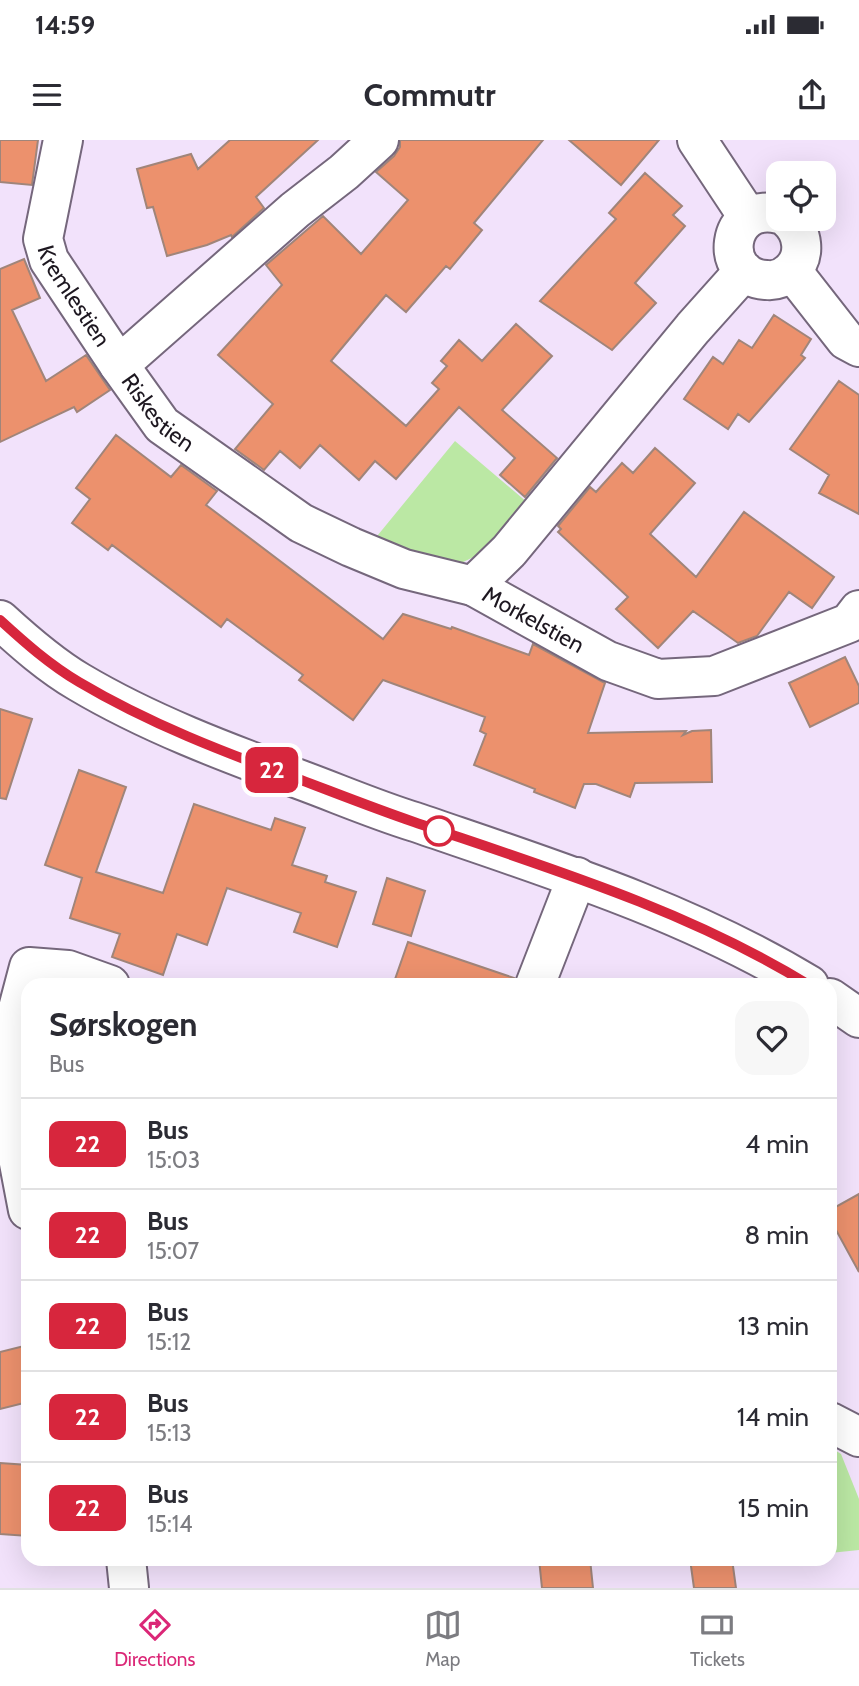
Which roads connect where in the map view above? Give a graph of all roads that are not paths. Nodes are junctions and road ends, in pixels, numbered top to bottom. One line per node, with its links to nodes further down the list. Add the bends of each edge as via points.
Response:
1 (63, 140): 9 (street, Kremlestien, via 43,239 49,260)
2 (379, 140): 9 (street, Riskestien)
3 (697, 140): 4 (street)
4 (763, 215): 6 (street, via 735,233 737,263)
5 (798, 231): 7 (street, via 802,251)
6 (744, 271): 7 (street, via 773,281); 10 (street, Morkelstien, via 509,551)
7 (792, 271): 8 (street, via 846,340)
8 (859, 347)
9 (119, 365): 10 (street, Riskestien, via 162,425 302,523 404,569)
10 (473, 586): 11 (street, Morkelstien, via 608,661 658,679 714,676 849,623)
11 (859, 610)
12 (0, 620): 13 (street, via 77,681 125,708 410,821)
13 (577, 877): 16 (street); 17 (street, via 731,942)
14 (26, 978): 15 (street, via 29,967 68,970)
15 (90, 978)
16 (538, 978)
17 (796, 978)
18 (21, 997): 21 (street, via 6,1095)
19 (837, 1003): 20 (street)
20 (859, 1018)
21 (21, 1173)
22 (837, 1426): 23 (street)
23 (859, 1437)
24 (127, 1566): 25 (street)
25 (129, 1588)

